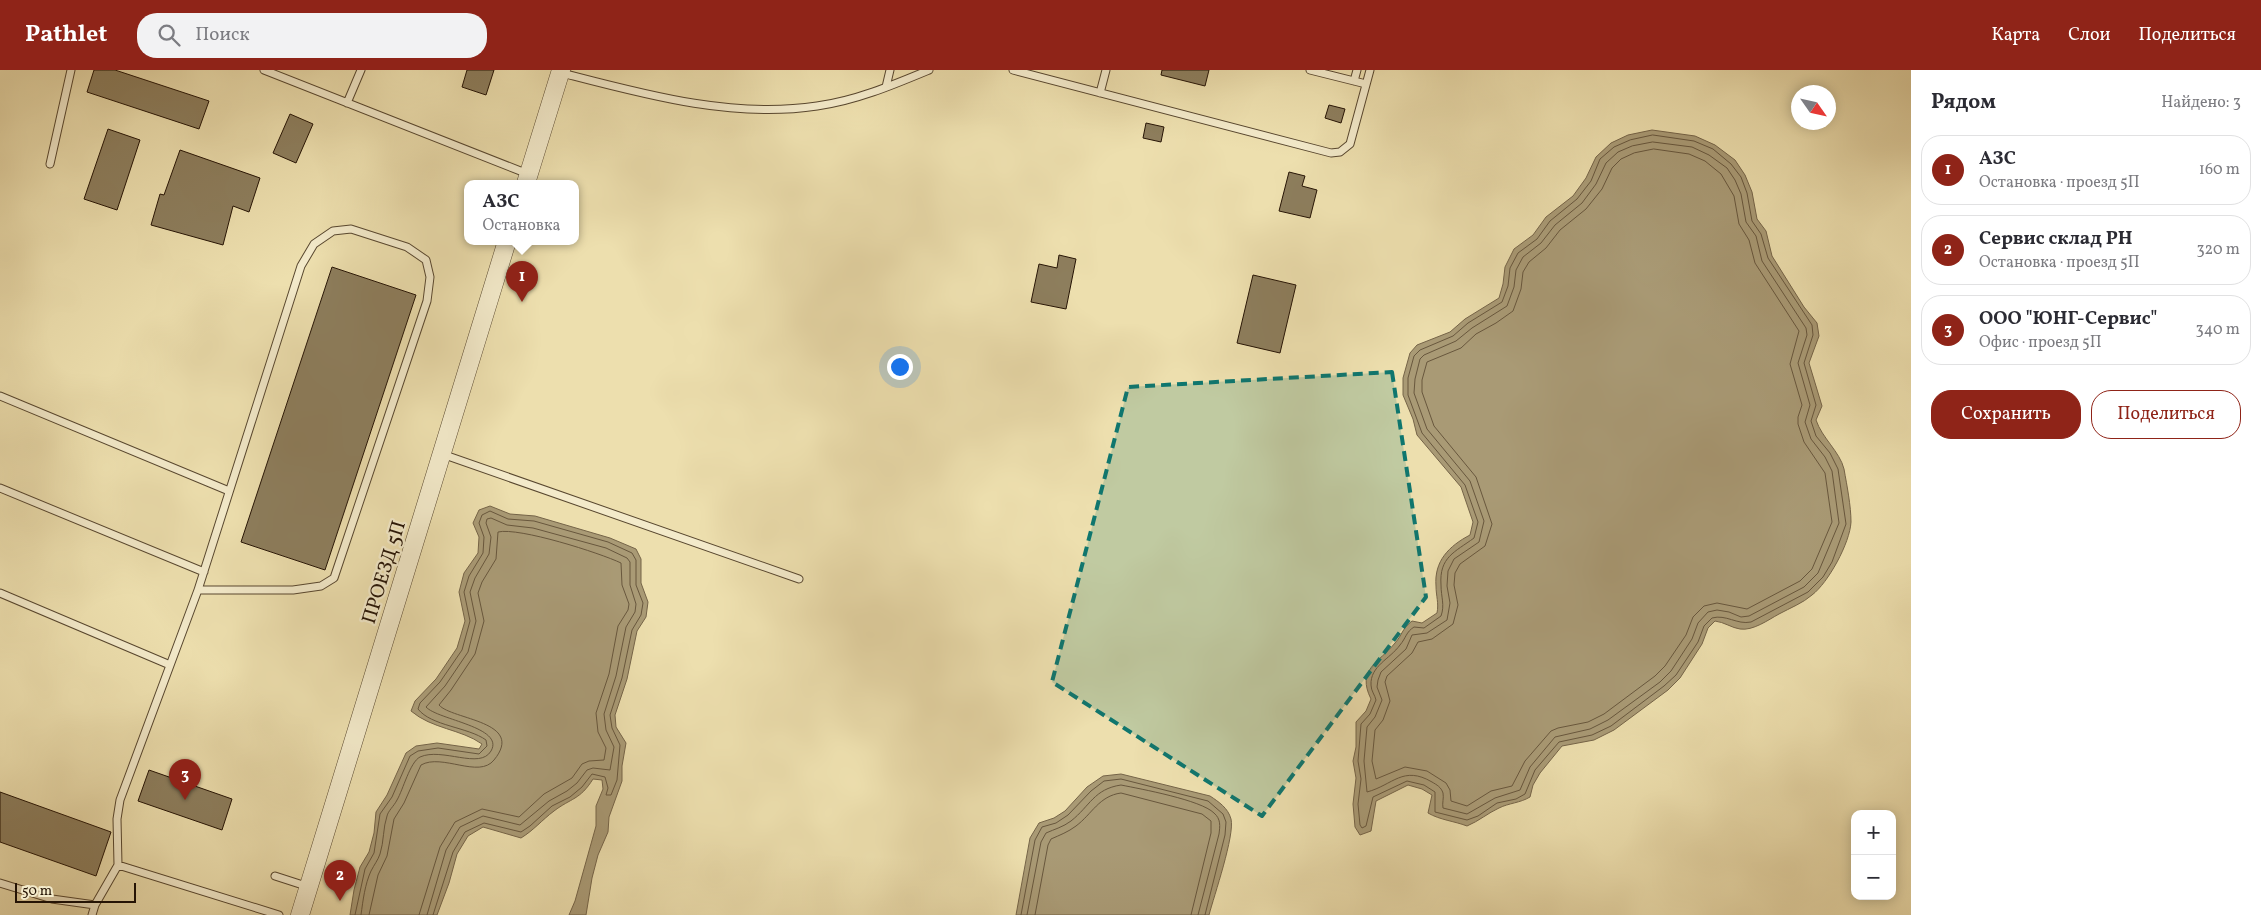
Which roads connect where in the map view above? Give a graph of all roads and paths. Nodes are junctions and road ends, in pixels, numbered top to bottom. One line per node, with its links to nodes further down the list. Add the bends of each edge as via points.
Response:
1 (72, 70): 17 (lane)
2 (264, 70): 16 (lane)
3 (362, 70): 16 (lane)
4 (890, 70): 14 (lane)
5 (929, 70): 14 (lane)
6 (1013, 70): 15 (lane)
7 (1106, 70): 15 (lane)
8 (1310, 70): 12 (lane)
9 (1357, 70): 12 (lane)
10 (1370, 70): 13 (lane)
11 (561, 71): 14 (lane, via 637,93 680,101 780,110 818,106); 18 (street)
12 (1354, 81): 13 (lane)
13 (1366, 84): 15 (lane, via 1350,144 1340,152 1331,153)
14 (886, 87)
15 (1100, 93)
16 (348, 103): 18 (lane)
17 (50, 164)
18 (527, 179)
19 (507, 245): 21 (street, ПРОЕЗД 5П)
20 (0, 396): 23 (lane)
21 (442, 454): 25 (lane); 32 (street, ПРОЕЗД 5П)
22 (0, 488): 24 (lane)
23 (229, 491): 24 (lane); 26 (lane, via 301,266 314,244 333,231 351,229 408,247 426,260 430,277 427,301 334,578 321,586 293,590)
24 (204, 572): 26 (lane)
25 (799, 579)
26 (198, 590): 28 (lane)
27 (0, 593): 28 (lane)
28 (170, 665): 29 (lane, via 120,800)
29 (118, 865): 33 (lane); 35 (lane)
30 (275, 876): 32 (lane)
31 (0, 883): 33 (lane, via 52,899)
32 (309, 887): 36 (street, ПРОЕЗД 5П)
33 (95, 905): 34 (lane)
34 (92, 915)
35 (279, 915)
36 (300, 915)

